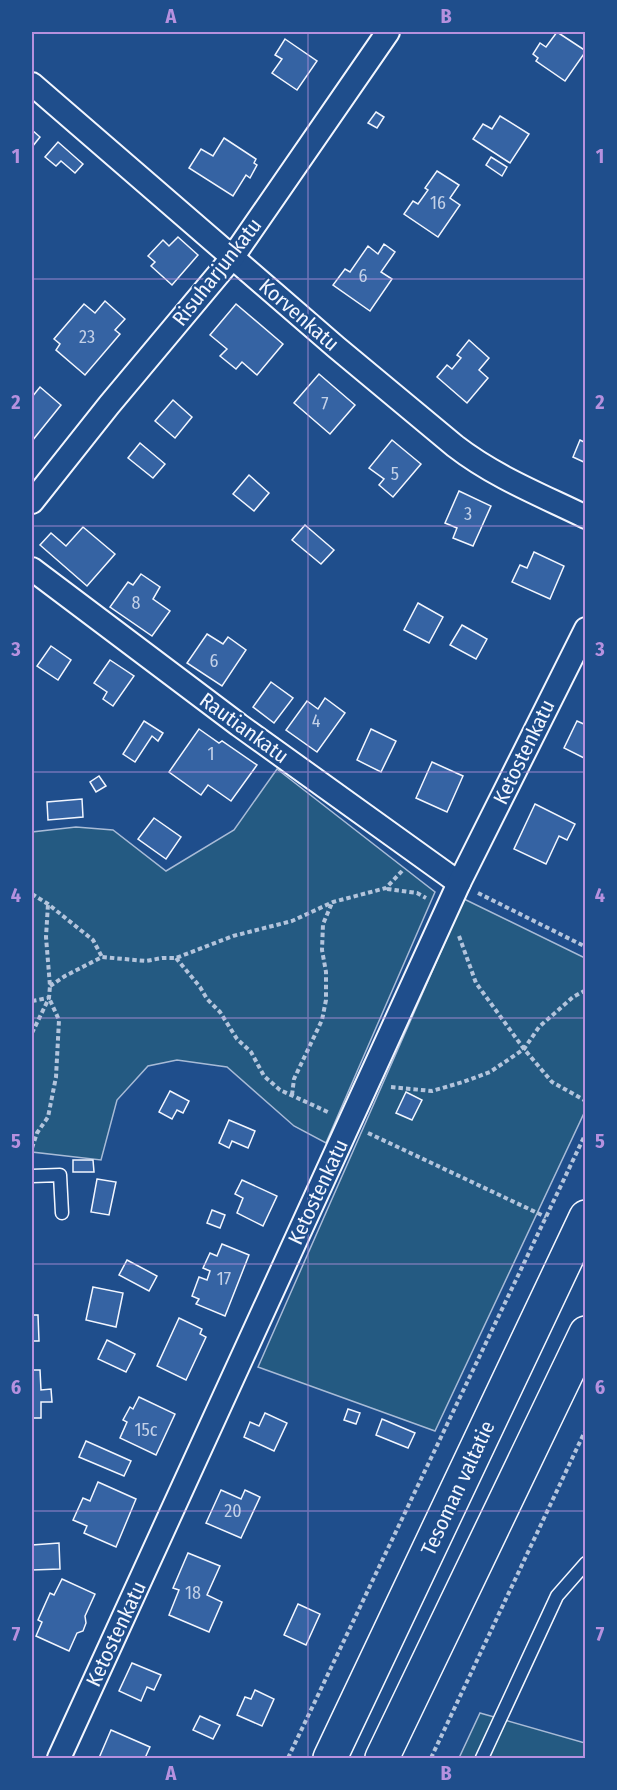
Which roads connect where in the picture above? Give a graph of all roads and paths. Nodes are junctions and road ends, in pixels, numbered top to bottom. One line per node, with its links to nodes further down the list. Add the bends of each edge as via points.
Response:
1 (388, 32): 3 (street, Risuharjunkatu)
2 (32, 84): 3 (street, Korvenkatu)
3 (232, 258): 4 (street, Risuharjunkatu); 5 (street, Korvenkatu, via 476,462)
4 (32, 502)
5 (585, 517)
6 (32, 568): 9 (street, Rautiankatu, via 239,725)
7 (585, 629): 9 (street, Ketostenkatu)
8 (398, 876): 10 (path)
9 (459, 884): 14 (street, Ketostenkatu); 15 (path)
10 (386, 888): 12 (path); 14 (path, via 417,893)
11 (32, 894): 13 (path)
12 (333, 902): 17 (path, via 292,921 233,936); 25 (path, via 323,924 326,1000 322,1020 294,1079)
13 (48, 904): 16 (path, via 93,940); 18 (path)
14 (445, 912): 23 (path, via 461,939 476,983); 24 (street, Ketostenkatu)
15 (585, 947)
16 (102, 957): 17 (path, via 146,961); 18 (path)
17 (176, 958): 25 (path, via 251,1052 264,1076)
18 (50, 986): 20 (path)
19 (585, 990): 23 (path, via 539,1027)
20 (49, 998): 21 (path); 22 (path); 29 (path, via 59,1020 56,1077 48,1117)
21 (32, 1001)
22 (32, 1033)
23 (524, 1049): 24 (path, via 490,1072 432,1091); 26 (path, via 552,1082)
24 (366, 1085): 27 (street, Ketostenkatu)
25 (292, 1095): 27 (path)
26 (585, 1101)
27 (349, 1124): 32 (path); 37 (street, Ketostenkatu)
28 (585, 1132): 32 (path)
29 (32, 1148)
30 (32, 1176): 31 (lane, via 60,1175)
31 (62, 1213)
32 (546, 1217): 38 (path)
33 (585, 1217): 39 (main road, Tesoman valtatie)
34 (585, 1333): 40 (main road)
35 (585, 1430): 41 (path)
36 (585, 1563): 42 (lane, via 557,1596)
37 (59, 1758)
38 (288, 1758)
39 (330, 1758)
40 (382, 1758)
41 (431, 1758)
42 (482, 1758)

